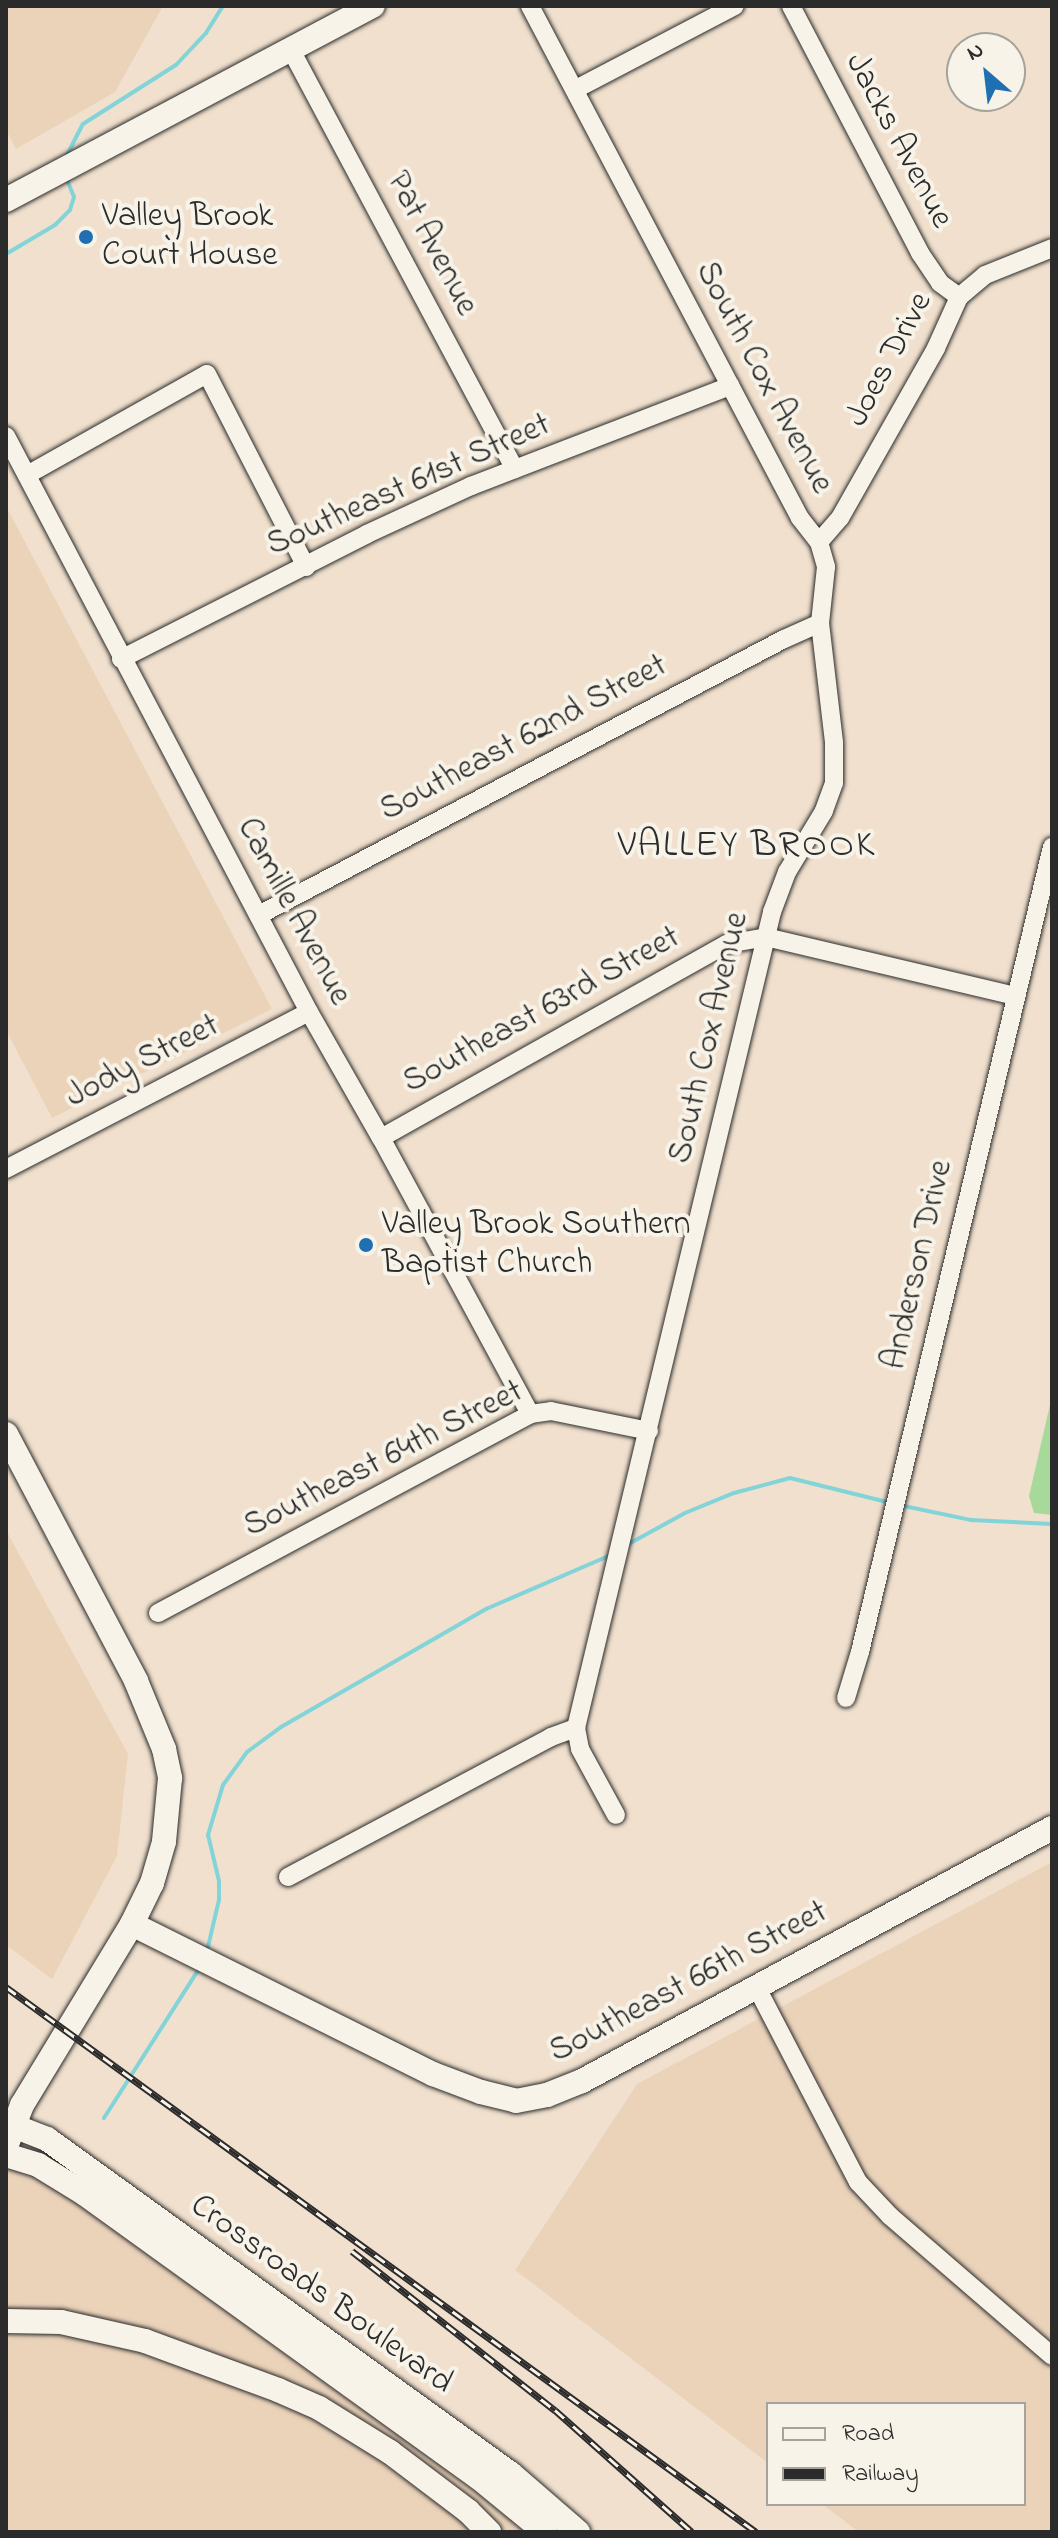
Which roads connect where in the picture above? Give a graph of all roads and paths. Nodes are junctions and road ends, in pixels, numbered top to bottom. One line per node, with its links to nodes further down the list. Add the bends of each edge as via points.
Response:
1 (373, 6): 5 (main road)
2 (530, 6): 6 (street, South Cox Avenue)
3 (735, 6): 6 (street)
4 (791, 6): 9 (street, Jacks Avenue, via 920,253 940,283)
5 (291, 50): 7 (main road); 12 (street, Pat Avenue)
6 (576, 89): 10 (street, South Cox Avenue)
7 (6, 200)
8 (1052, 248): 9 (street, Joes Drive, via 985,275)
9 (959, 297): 14 (street, Joes Drive, via 840,518)
10 (730, 386): 12 (street, Southeast 61st Street); 14 (street, South Cox Avenue, via 800,518)
11 (6, 436): 13 (street, Camille Avenue)
12 (515, 469): 15 (street, Southeast 61st Street)
13 (27, 475): 15 (street, via 207,374); 17 (street, Camille Avenue)
14 (819, 542): 16 (street, South Cox Avenue, via 826,567)
15 (306, 567): 17 (street, Southeast 61st Street)
16 (820, 623): 19 (street, Southeast 62nd Street); 20 (street, South Cox Avenue, via 834,783 824,811 787,872)
17 (121, 659): 19 (street, Camille Avenue)
18 (1052, 847): 21 (street, Anderson Drive)
19 (259, 915): 22 (street, Camille Avenue)
20 (766, 937): 21 (street, Southeast 63rd Street); 23 (street, Southeast 63rd Street, via 727,944); 26 (street, South Cox Avenue)
21 (1016, 996): 29 (street, Anderson Drive)
22 (309, 1012): 23 (street, Camille Avenue); 24 (street, Jody Street)
23 (381, 1138): 25 (street, Camille Avenue)
24 (6, 1169)
25 (530, 1414): 26 (street, Southeast 64th Street, via 551,1411); 28 (street, Southeast 64th Street)
26 (649, 1431): 30 (street, South Cox Avenue)
27 (6, 1434): 34 (main road, Crossroads Boulevard, via 136,1681 164,1749 170,1778 164,1842)
28 (158, 1613)
29 (846, 1698)
30 (576, 1728): 31 (street, via 580,1749); 33 (street)
31 (616, 1815)
32 (1052, 1828): 35 (main road, Southeast 66th Street)
33 (288, 1877)
34 (132, 1924): 35 (main road, Southeast 66th Street, via 433,2074 516,2101 582,2081); 36 (main road, Crossroads Boulevard)
35 (757, 1988): 39 (street, via 858,2182)
36 (9, 2131): 42 (main road, Crossroads Boulevard, via 47,2139 446,2427 548,2503)
37 (6, 2155): 41 (main road, Crossroads Boulevard, via 38,2165 85,2194 509,2500)
38 (6, 2321): 40 (main road, via 61,2322 145,2341 278,2390 319,2408 390,2452)
39 (1052, 2356)
40 (489, 2532)
41 (545, 2532)
42 (578, 2532)

